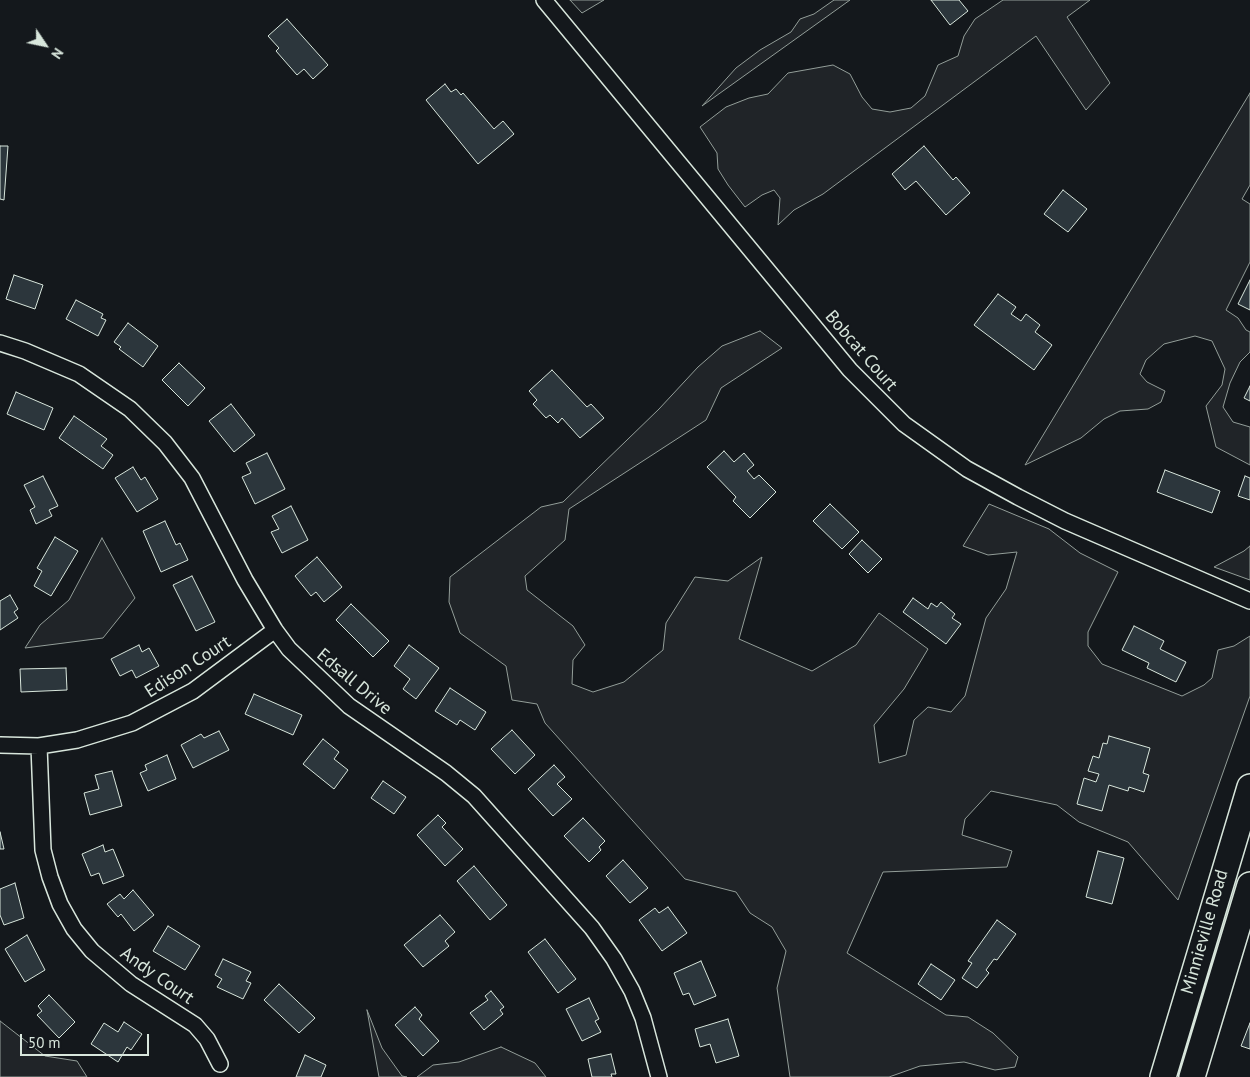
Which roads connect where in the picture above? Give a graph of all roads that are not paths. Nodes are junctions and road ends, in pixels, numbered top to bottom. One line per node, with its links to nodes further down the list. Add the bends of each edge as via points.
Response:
1 (544, 0): 3 (street, Bobcat Court, via 850,370 904,424 967,469 1018,497)
2 (0, 343): 4 (street, Edsall Drive, via 79,374 130,409 159,438 192,478)
3 (1250, 601)
4 (275, 630): 6 (street, Edison Court, via 193,691 163,709 103,733); 10 (street, Edsall Drive, via 303,664 349,706 474,796 592,928 632,991 646,1027)
5 (0, 745): 6 (street, Edison Court)
6 (40, 746): 9 (street, Andy Court, via 43,850 60,904 92,951 131,984 195,1026 207,1038)
7 (1250, 787): 11 (main road, Minnieville Road)
8 (1250, 885): 12 (main road, Minnieville Road)
9 (220, 1064)
10 (659, 1077)
11 (1163, 1077)
12 (1192, 1077)

